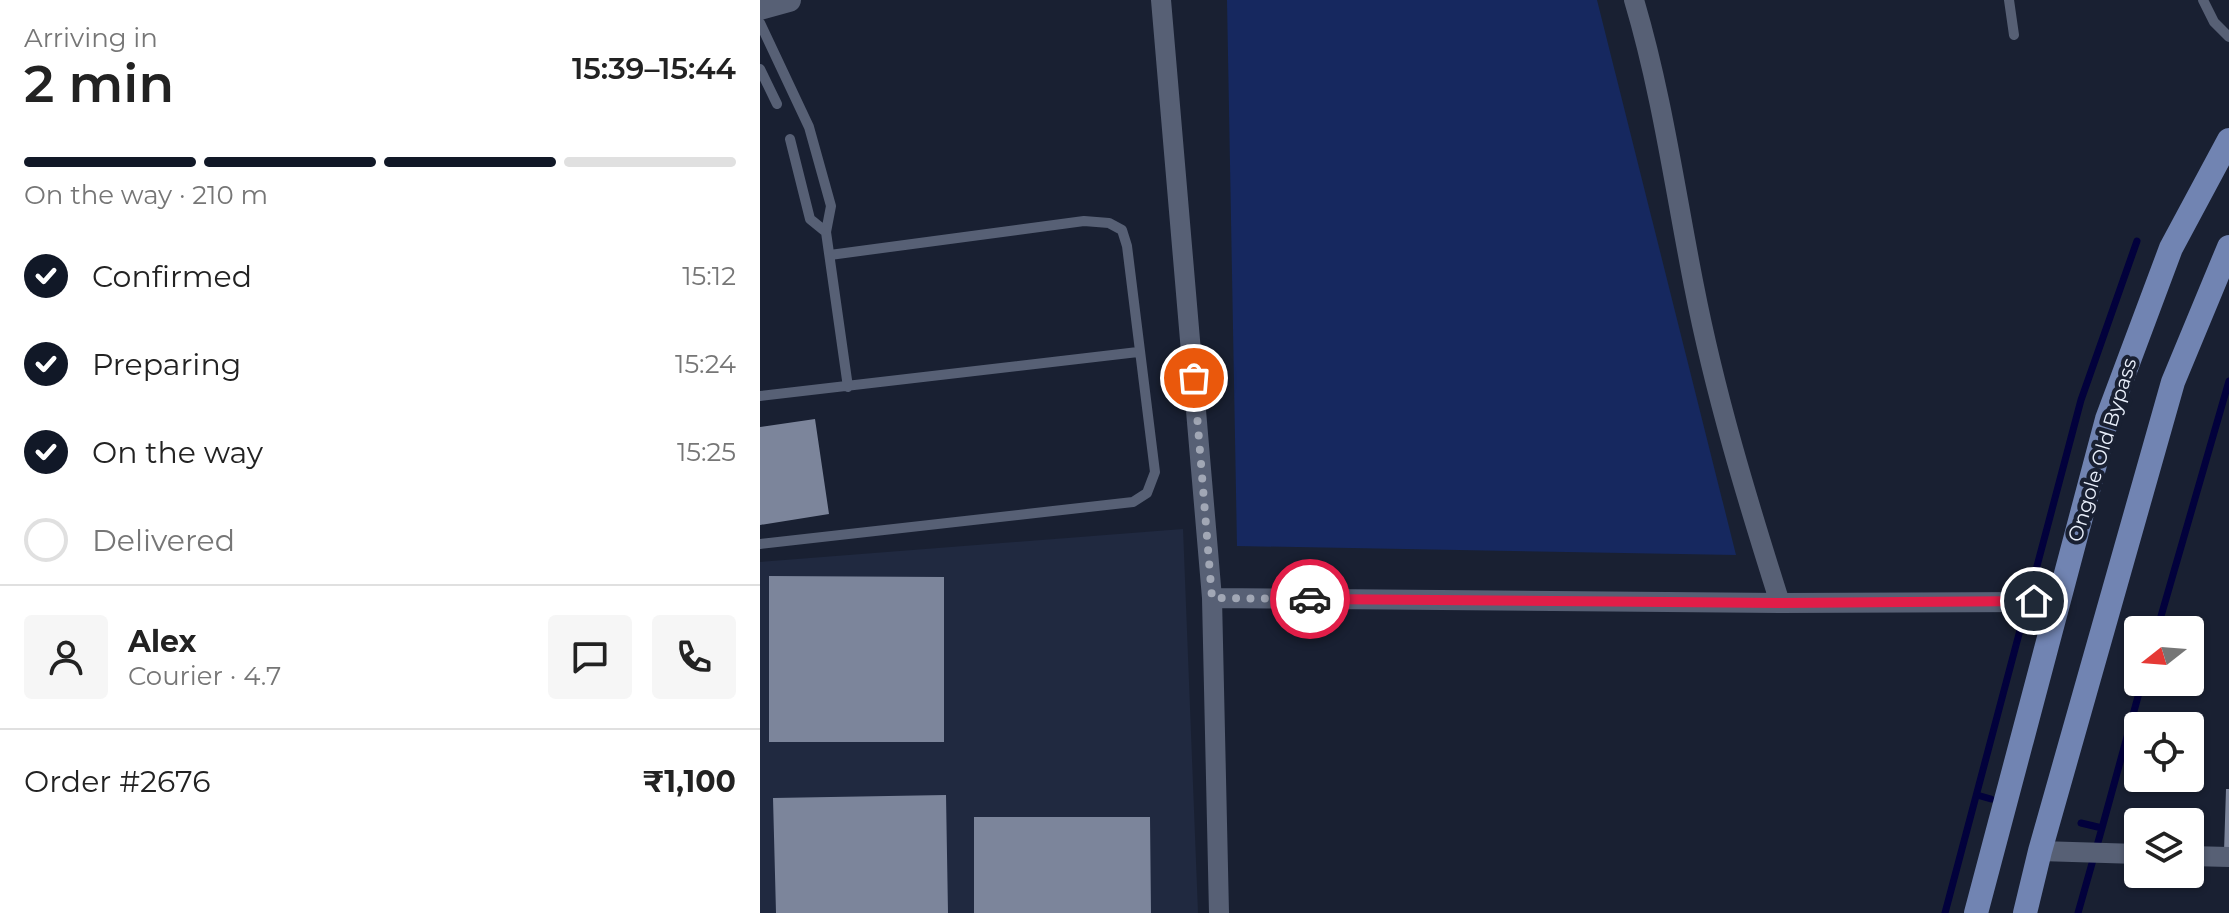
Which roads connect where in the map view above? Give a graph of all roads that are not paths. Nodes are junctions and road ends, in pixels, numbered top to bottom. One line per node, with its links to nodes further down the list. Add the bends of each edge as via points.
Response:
1 (789, 0): 6 (main road)
2 (1161, 0): 21 (street)
3 (1634, 0): 23 (street, via 1652,59 1694,289 1734,454)
4 (2009, 0): 8 (lane)
5 (2203, 0): 9 (lane)
6 (760, 8)
7 (760, 23): 14 (lane, via 809,127 831,206)
8 (2014, 35)
9 (2229, 37)
10 (760, 69): 11 (lane)
11 (777, 104)
12 (790, 139): 14 (lane, via 810,219)
13 (2229, 140): 22 (main road, Ongole Old Bypass, via 2171,248 2107,419)
14 (826, 232): 16 (lane)
15 (2229, 247): 24 (main road, via 2173,382)
16 (830, 255): 17 (lane, via 1084,221 1109,223 1122,230 1127,246); 18 (lane)
17 (1138, 352): 18 (lane); 20 (lane, via 1155,472 1147,493 1133,502)
18 (848, 387): 19 (lane)
19 (760, 396)
20 (760, 544)
21 (1212, 598): 23 (street); 28 (street)
22 (2057, 602): 23 (street); 29 (main road, Ongole Old Bypass)
23 (1780, 603)
24 (2040, 851): 25 (street); 30 (main road)
25 (2124, 854)
26 (2204, 856): 27 (street)
27 (2229, 857)
28 (1219, 913)
29 (1976, 913)
30 (2025, 913)

